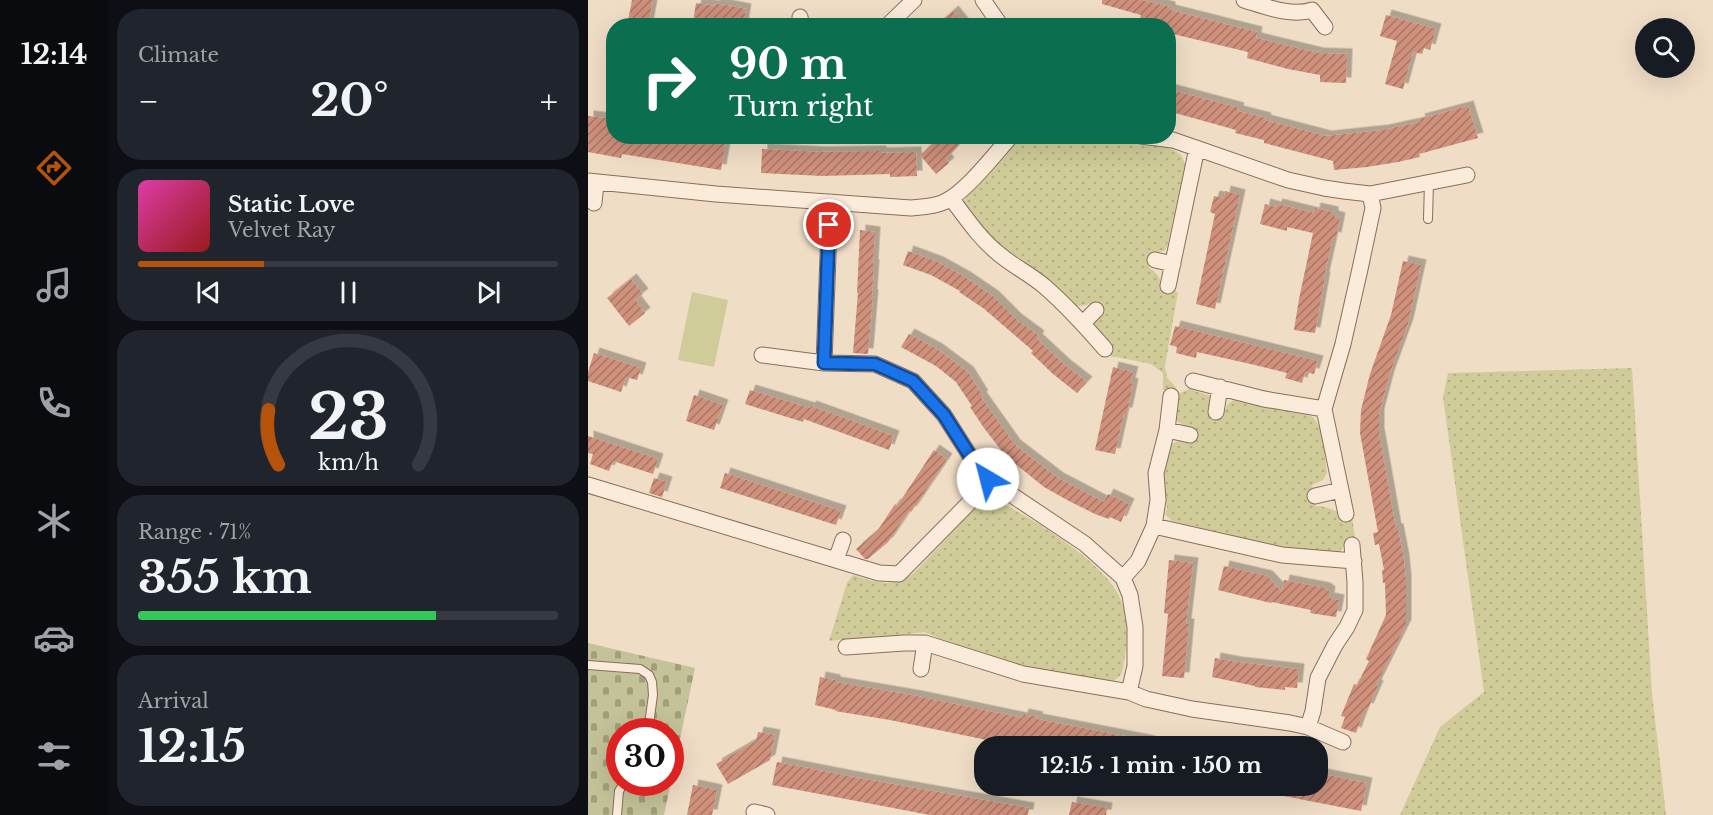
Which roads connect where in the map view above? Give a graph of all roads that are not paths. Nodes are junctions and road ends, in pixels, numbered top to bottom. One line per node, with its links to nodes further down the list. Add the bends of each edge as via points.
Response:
1 (914, 0): 5 (street)
2 (982, 0): 6 (street)
3 (1244, 0): 4 (street, via 1295,13 1304,13)
4 (1316, 5): 7 (street)
5 (895, 18)
6 (994, 18)
7 (1325, 27)
8 (1176, 141): 10 (street)
9 (1004, 144): 15 (street)
10 (1197, 148): 14 (street, via 1288,180); 20 (street)
11 (1467, 175): 13 (street)
12 (592, 182): 16 (street); 17 (street)
13 (1429, 182): 14 (street); 18 (lane)
14 (1370, 194): 30 (street, via 1373,208 1360,269)
15 (951, 198): 16 (street, via 911,208); 23 (street, via 999,255 1043,285)
16 (830, 202): 26 (street)
17 (594, 203)
18 (1428, 219)
19 (1155, 260): 20 (street)
20 (1173, 264): 21 (street)
21 (1168, 286)
22 (1096, 310): 23 (street)
23 (1083, 323): 24 (street)
24 (1105, 349)
25 (762, 355): 26 (street)
26 (824, 363): 34 (street, via 875,364 913,381 944,415)
27 (1193, 381): 28 (street)
28 (1220, 387): 30 (street); 31 (street)
29 (1171, 396): 32 (street)
30 (1324, 409): 36 (street)
31 (1216, 412)
32 (1167, 430): 33 (street); 39 (street, via 1156,473 1158,500)
33 (1190, 435)
34 (988, 479): 42 (street, via 899,573 879,573); 44 (street, via 1085,544)
35 (588, 485): 42 (street)
36 (1341, 490): 37 (street); 38 (street)
37 (1315, 496)
38 (1346, 514)
39 (1154, 526): 43 (street, via 1282,555); 44 (street, via 1138,561)
40 (843, 540): 42 (street)
41 (1352, 545): 43 (street)
42 (836, 560)
43 (1354, 561): 51 (street, via 1355,610 1318,678)
44 (1123, 578): 49 (street, via 1135,627 1135,666)
45 (925, 643): 46 (street); 48 (street); 49 (street, via 1023,674)
46 (846, 647)
47 (588, 664): 50 (lane, via 640,669 649,675 653,695)
48 (921, 669)
49 (1129, 692): 51 (street, via 1192,710)
50 (650, 718)
51 (1308, 728): 52 (street)
52 (1343, 742)
53 (619, 796): 54 (lane)
54 (617, 815)

